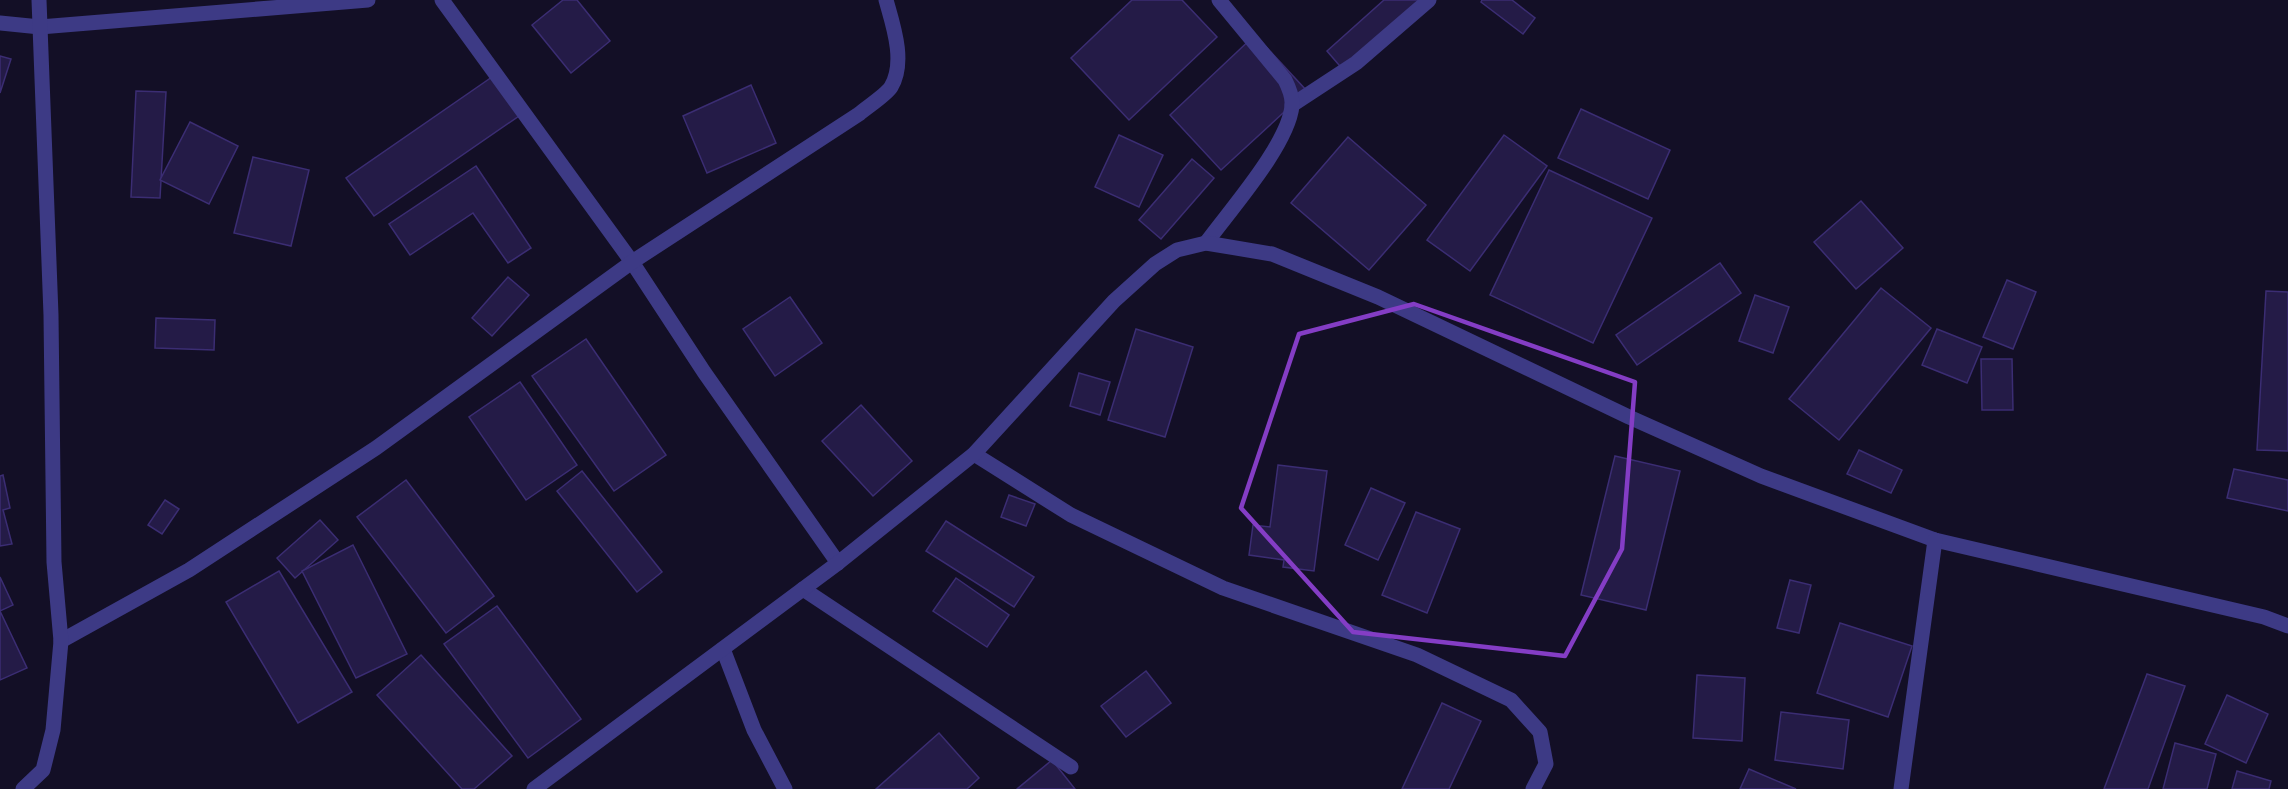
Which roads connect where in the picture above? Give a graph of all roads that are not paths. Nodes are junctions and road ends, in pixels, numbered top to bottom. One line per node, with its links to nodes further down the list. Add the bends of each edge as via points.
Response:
1 (39, 0): 8 (street)
2 (368, 0): 8 (street)
3 (442, 0): 11 (street)
4 (886, 0): 11 (street, via 897,40 897,64 891,87 859,114)
5 (1219, 0): 9 (street, via 1285,80)
6 (1429, 0): 9 (street, via 1356,63)
7 (0, 23): 8 (street)
8 (40, 27): 17 (street, via 51,315 54,562)
9 (1292, 105): 10 (street, via 1287,128 1276,147)
10 (1206, 243): 12 (street, via 1177,250 1114,301); 13 (street, via 1272,254 1368,293 1761,476)
11 (632, 262): 14 (street); 17 (street, via 376,448 189,570)
12 (974, 454): 14 (street); 23 (street, via 1071,515 1222,588 1417,655 1510,700 1540,732 1546,765)
13 (1935, 540): 16 (street, via 2264,616); 24 (street)
14 (838, 563): 15 (street)
15 (803, 589): 18 (street); 19 (street)
16 (2288, 626)
17 (61, 641): 20 (street, via 53,730 43,770)
18 (723, 649): 21 (street); 22 (street, via 754,730)
19 (1071, 767)
20 (23, 789)
21 (534, 789)
22 (785, 789)
23 (1533, 789)
24 (1901, 789)

